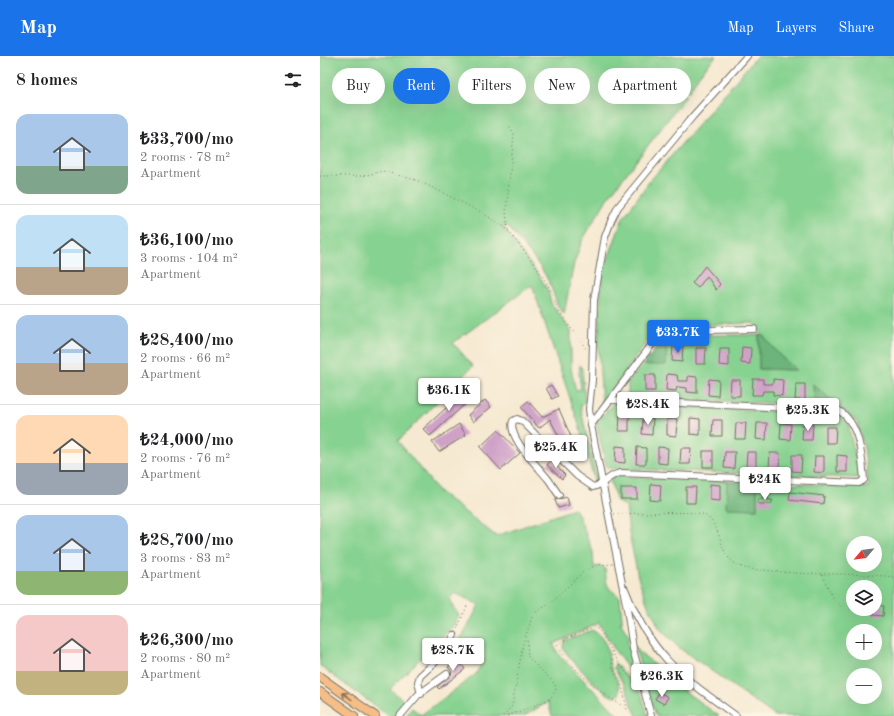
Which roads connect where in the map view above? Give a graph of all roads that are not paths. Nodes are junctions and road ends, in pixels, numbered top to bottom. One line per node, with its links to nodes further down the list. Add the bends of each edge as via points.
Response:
1 (747, 56): 4 (street, via 618,206 605,238 594,300 589,409)
2 (754, 329): 3 (street, via 662,332)
3 (612, 400): 4 (street); 5 (street, via 838,410 853,425 864,480 859,483 621,473 614,474)
4 (591, 425): 5 (street)
5 (602, 485): 6 (street, via 593,487 588,484 522,421 513,421 513,434); 7 (street)
6 (559, 495)
7 (618, 566): 16 (street, via 632,649); 17 (street, via 639,621 657,649 680,674)
8 (454, 635): 12 (street, via 447,650 420,676 418,682)
9 (447, 674): 12 (street)
10 (320, 677): 14 (highway, one-way to 10)
11 (320, 692): 13 (highway)
12 (421, 694): 15 (street)
13 (354, 716)
14 (375, 716)
15 (400, 716)
16 (651, 716)
17 (736, 716)

